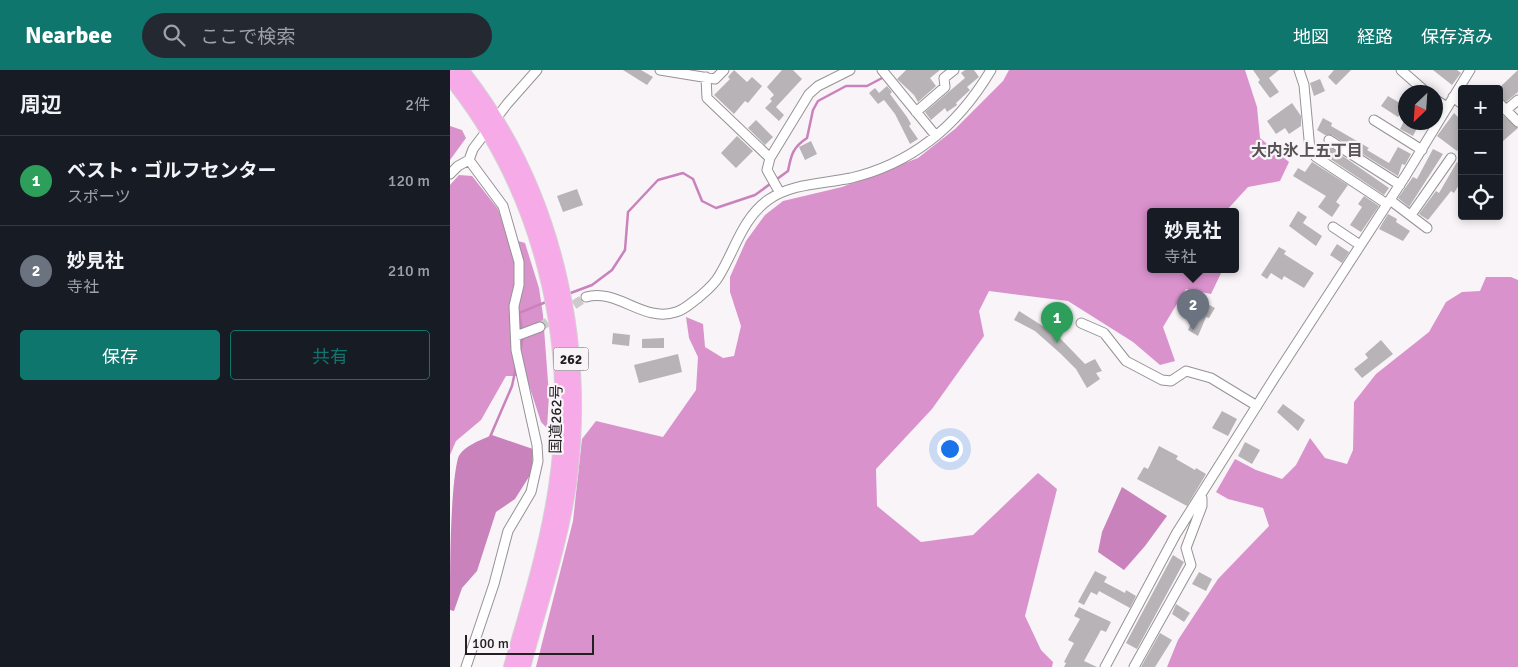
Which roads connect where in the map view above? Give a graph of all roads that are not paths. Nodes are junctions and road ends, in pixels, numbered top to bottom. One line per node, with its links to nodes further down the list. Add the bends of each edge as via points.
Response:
1 (461, 70): 25 (highway, 国道262号 / 262)
2 (537, 70): 25 (street)
3 (661, 70): 13 (street)
4 (724, 70): 13 (street, via 715,79)
5 (850, 70): 29 (street, via 818,86 810,94)
6 (882, 70): 22 (street)
7 (954, 70): 22 (street, via 944,78 942,92)
8 (991, 70): 26 (street, via 977,94)
9 (1299, 70): 35 (street, via 1304,85 1310,150 1316,157)
10 (1401, 70): 14 (street)
11 (1470, 70): 15 (street)
12 (450, 77): 25 (highway, 国道262号 / 262)
13 (706, 77): 29 (street, via 707,98)
14 (1418, 85)
15 (1453, 97): 17 (street); 19 (street)
16 (1518, 100): 21 (street)
17 (1458, 101)
18 (1443, 104): 19 (street)
19 (1447, 107): 28 (street)
20 (1503, 107): 21 (street)
21 (1506, 110): 24 (street)
22 (916, 112): 26 (street)
23 (1374, 120): 28 (street)
24 (1518, 122)
25 (492, 126): 31 (street, via 473,149); 47 (highway, 国道262号 / 262, via 539,244 555,311 562,408 556,487); 48 (highway, 国道262号 / 262, via 524,170 552,247 564,296 574,409 568,486 549,577)
26 (936, 136): 34 (street, via 920,150 899,161 852,177)
27 (1329, 140): 33 (street, via 1346,146 1362,165)
28 (1422, 150): 33 (street)
29 (770, 158): 34 (street, via 767,170)
30 (1452, 158): 36 (street)
31 (469, 160): 32 (street); 43 (street, via 502,206 519,262 519,285 514,306)
32 (450, 174)
33 (1400, 185): 35 (street)
34 (780, 192): 40 (street, via 749,219 712,286 677,312 660,316 605,295)
35 (1389, 202): 36 (street); 39 (street)
36 (1411, 215): 38 (street)
37 (1333, 227): 39 (street)
38 (1428, 228)
39 (1360, 245): 44 (street)
40 (586, 297)
41 (1081, 323): 44 (street, via 1104,333 1126,361 1162,380 1171,381 1186,371 1211,378)
42 (540, 327): 43 (street)
43 (516, 336): 46 (street, via 518,363 537,445 536,477 508,531)
44 (1257, 406): 45 (street)
45 (1202, 495): 49 (street, via 1176,534); 50 (street, via 1202,506 1186,548 1192,565)
46 (466, 667)
47 (511, 667)
48 (523, 667)
49 (1105, 667)
50 (1134, 667)

